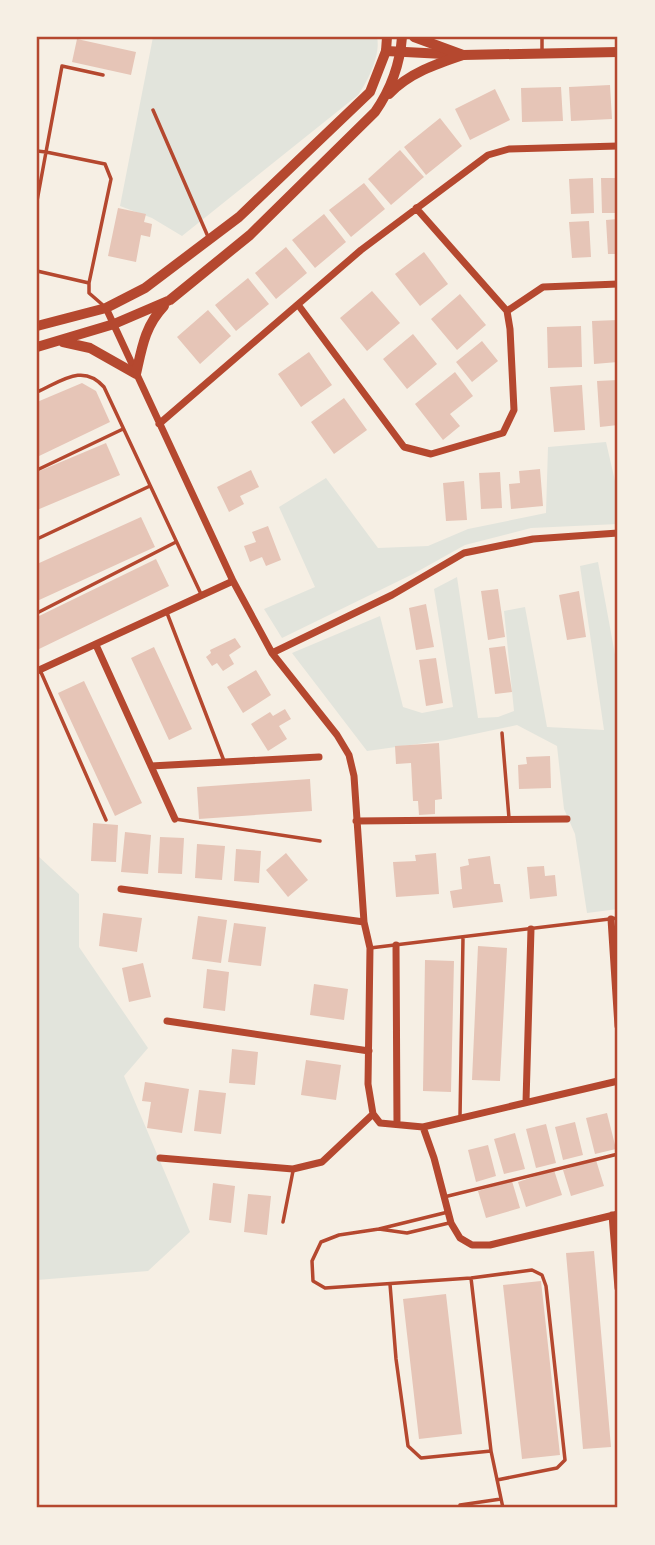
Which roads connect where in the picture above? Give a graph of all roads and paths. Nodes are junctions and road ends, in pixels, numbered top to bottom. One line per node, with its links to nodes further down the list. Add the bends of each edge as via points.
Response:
1 (387, 37): 5 (main road)
2 (402, 37): 6 (main road)
3 (414, 37): 9 (main road)
4 (542, 37): 8 (lane)
5 (386, 51): 6 (street); 18 (main road, via 370,92)
6 (401, 52): 9 (street); 11 (main road)
7 (618, 52): 8 (street)
8 (542, 53): 9 (street)
9 (463, 55): 11 (main road, via 430,66)
10 (103, 75): 15 (lane, via 62,66)
11 (385, 98): 22 (main road, via 355,134 250,235)
12 (153, 110): 18 (lane)
13 (618, 146): 17 (street, via 509,149 488,155)
14 (37, 151): 15 (lane)
15 (46, 152): 16 (lane); 20 (lane, via 105,164 109,171)
16 (37, 201)
17 (416, 208): 23 (street); 25 (street)
18 (210, 241): 24 (main road, via 145,288)
19 (37, 271): 20 (lane)
20 (89, 283): 24 (lane, via 89,293)
21 (618, 284): 25 (street, via 543,287)
22 (170, 300): 26 (main road); 30 (main road, via 152,318)
23 (299, 306): 25 (street, via 404,447 431,454 503,433 514,410); 32 (street)
24 (106, 308): 26 (street); 27 (main road)
25 (507, 311)
26 (114, 324): 28 (main road); 30 (street)
27 (37, 326)
28 (57, 341): 29 (main road); 30 (main road, via 90,348)
29 (37, 347)
30 (136, 373): 32 (street)
31 (37, 392): 33 (lane, via 81,373 94,376)
32 (159, 424): 39 (street)
33 (123, 429): 34 (lane); 35 (lane)
34 (37, 470)
35 (150, 486): 37 (lane); 38 (lane)
36 (618, 533): 44 (street, via 533,539 464,553 392,595)
37 (37, 539)
38 (176, 542): 40 (lane); 41 (lane)
39 (233, 582): 40 (street); 44 (street)
40 (202, 596): 42 (street)
41 (37, 612)
42 (167, 613): 43 (street); 48 (lane)
43 (96, 645): 45 (street); 49 (street)
44 (272, 653): 54 (street, via 349,755)
45 (38, 670): 52 (lane)
46 (502, 733): 53 (lane)
47 (319, 757): 48 (street)
48 (224, 762): 49 (street)
49 (151, 766): 50 (street)
50 (175, 819): 55 (lane)
51 (566, 819): 53 (street)
52 (106, 820)
53 (510, 820): 54 (street)
54 (356, 821): 58 (street)
55 (320, 841)
56 (121, 889): 58 (street)
57 (615, 919): 59 (lane); 64 (street)
58 (363, 922): 62 (street)
59 (531, 929): 60 (lane); 67 (street)
60 (463, 938): 61 (lane); 69 (lane)
61 (396, 945): 62 (lane); 70 (street)
62 (370, 948): 65 (street)
63 (167, 1021): 65 (street)
64 (618, 1026)
65 (369, 1051): 68 (street)
66 (618, 1081): 67 (street)
67 (526, 1102): 69 (street)
68 (373, 1114): 70 (street, via 380,1123); 74 (street, via 322,1162)
69 (460, 1116): 71 (street)
70 (397, 1124): 71 (street)
71 (423, 1127): 75 (street)
72 (618, 1154): 75 (lane)
73 (160, 1158): 74 (street)
74 (293, 1169): 78 (lane)
75 (444, 1197): 76 (street)
76 (448, 1212): 79 (street); 80 (lane)
77 (615, 1214): 79 (street, via 490,1245 472,1245 460,1238); 81 (street)
78 (283, 1222)
79 (451, 1223): 80 (lane, via 407,1233)
80 (379, 1229): 83 (lane, via 321,1242 312,1261 313,1281 325,1287)
81 (616, 1240): 84 (street)
82 (471, 1278): 83 (lane); 85 (lane); 86 (lane, via 532,1270 542,1275 546,1286 565,1460 557,1468)
83 (390, 1284): 85 (lane, via 408,1446 421,1458)
84 (618, 1288)
85 (491, 1451): 86 (lane)
86 (497, 1480): 87 (lane)
87 (501, 1499): 88 (lane); 89 (lane)
88 (459, 1508)
89 (503, 1508)

